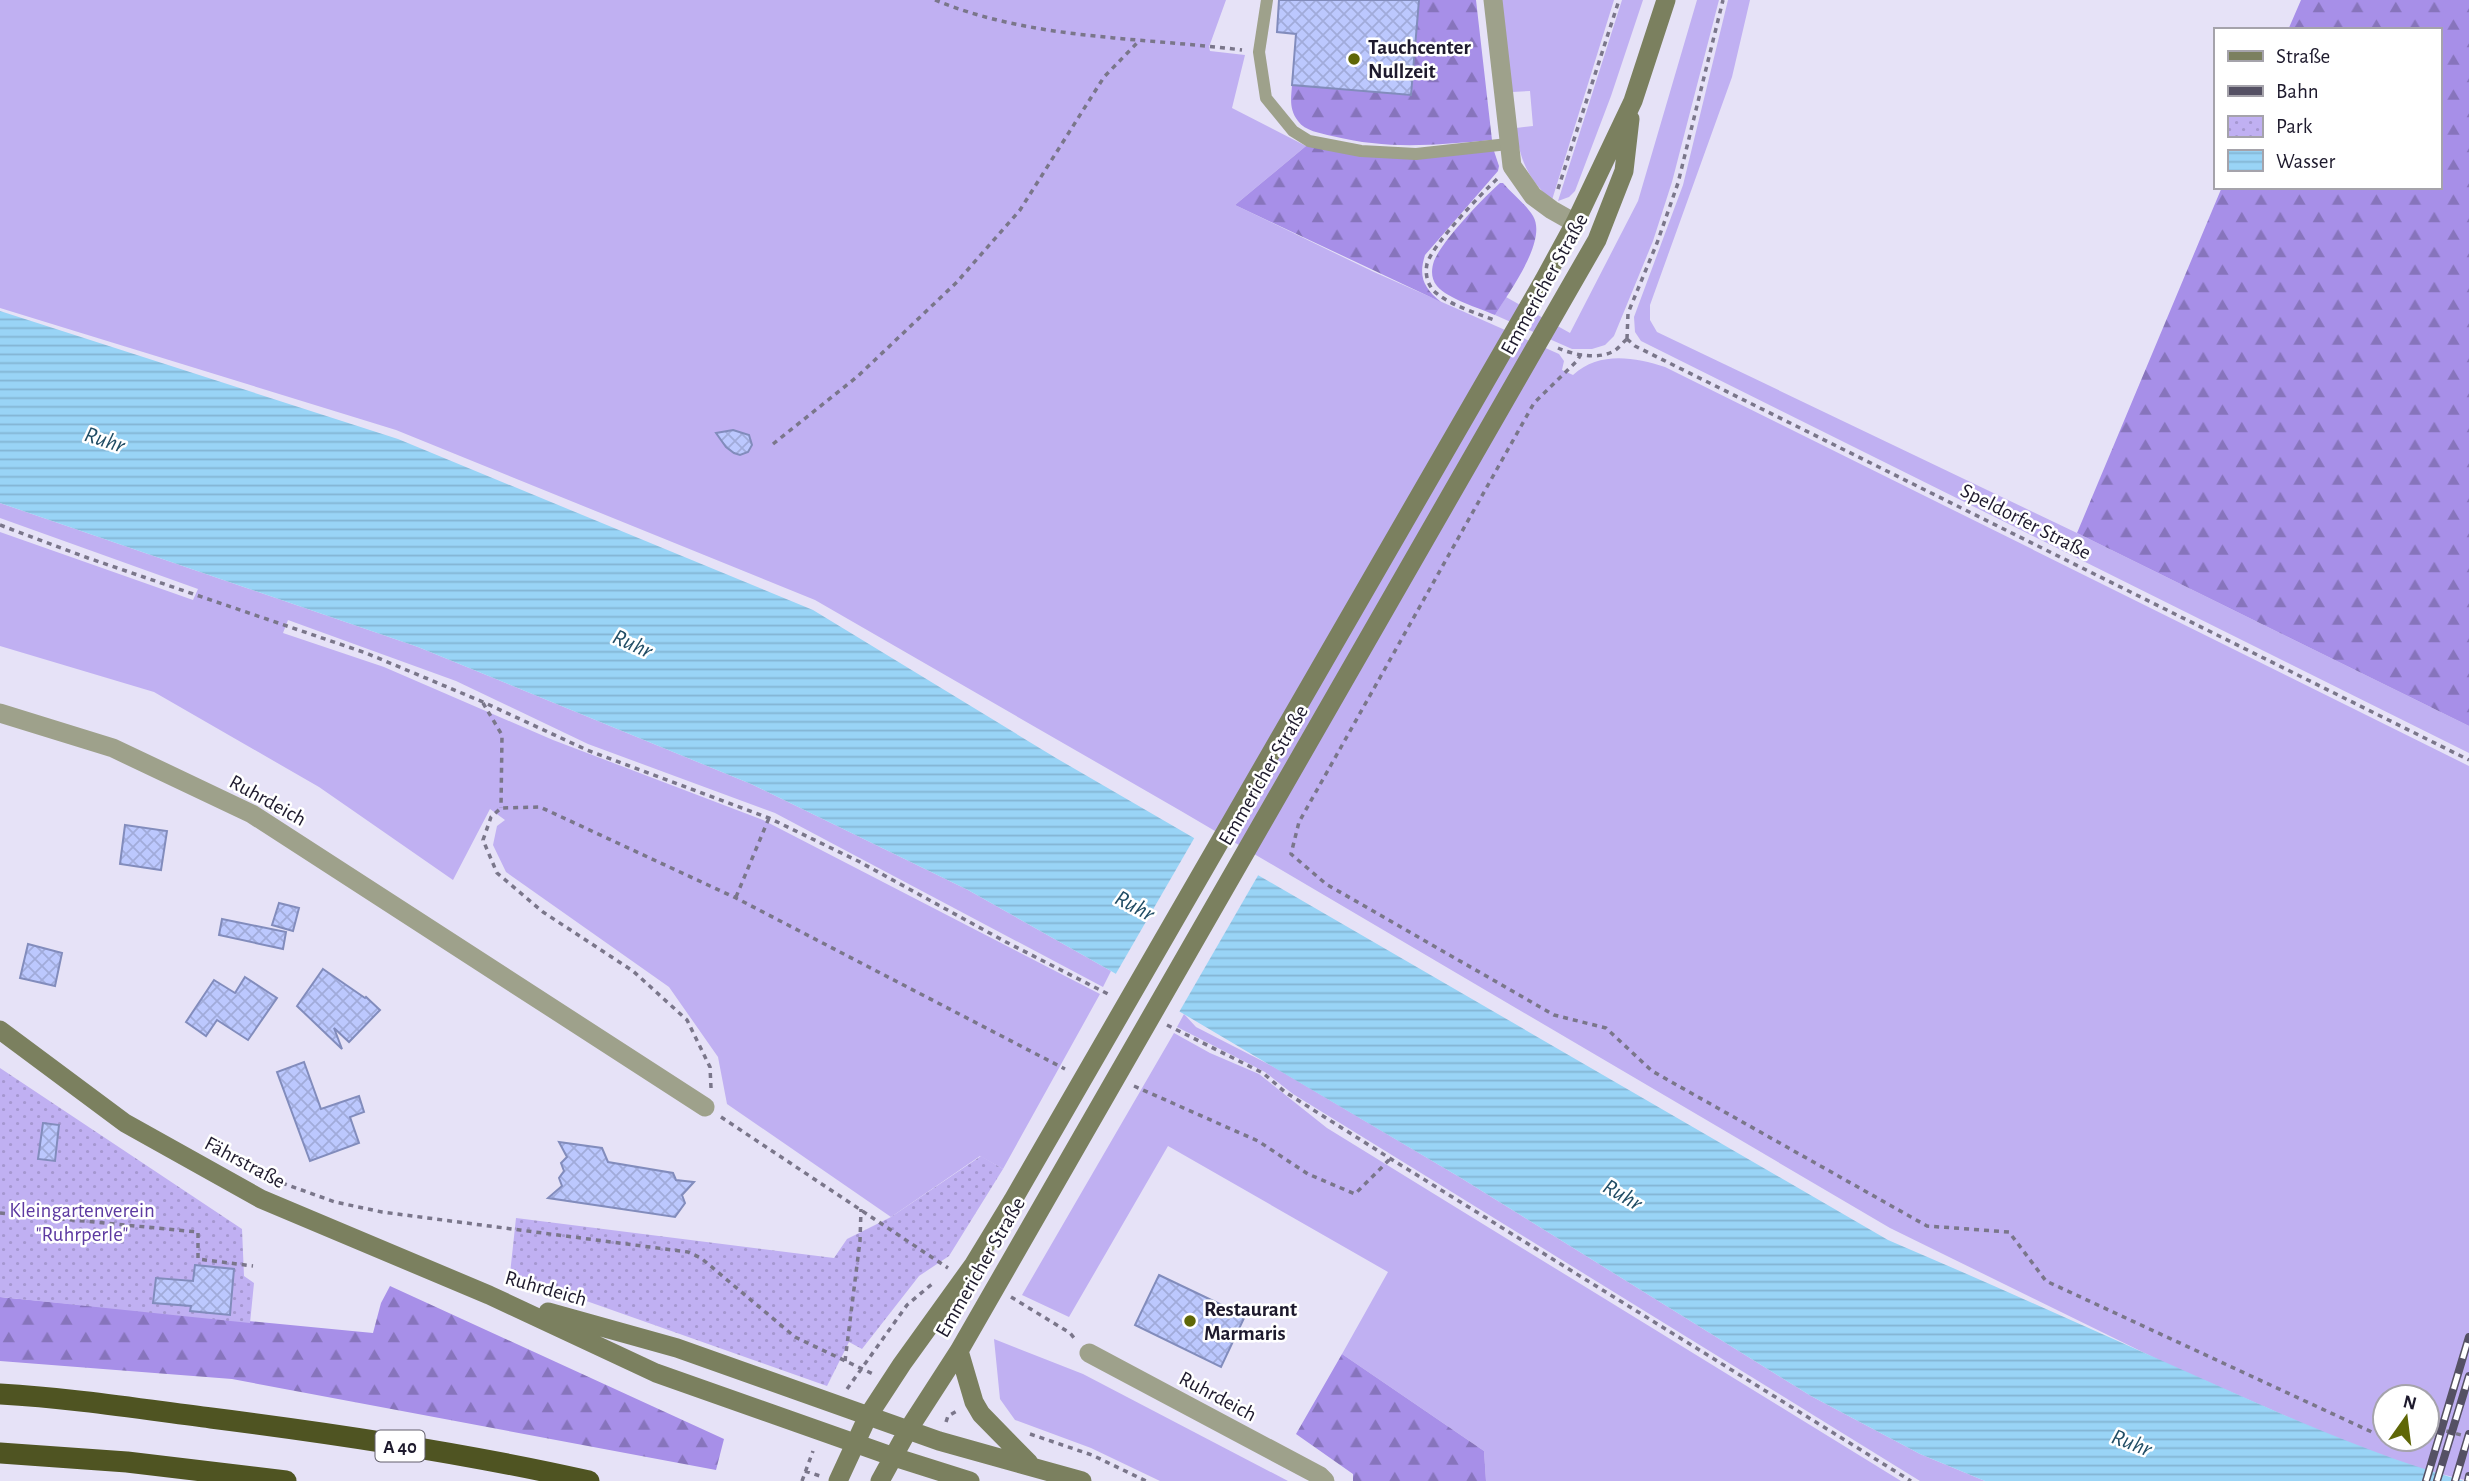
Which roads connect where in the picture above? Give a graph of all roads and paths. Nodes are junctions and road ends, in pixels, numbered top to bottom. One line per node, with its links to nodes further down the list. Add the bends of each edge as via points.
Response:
1 (935, 0): 7 (path, via 962,11 1034,27)
2 (1266, 0): 8 (lane)
3 (1493, 0): 10 (street, Emmericher Straße)
4 (1619, 0): 12 (path)
5 (1666, 0): 9 (main road, Emmericher Straße)
6 (1723, 0): 15 (path, via 1678,183 1628,313)
7 (1138, 41): 8 (path); 18 (path, via 1104,77 1020,210 957,282 858,376)
8 (1259, 52): 10 (lane, via 1266,98 1293,131 1309,141 1361,151 1416,154)
9 (1633, 101): 13 (main road, Emmericher Straße); 39 (main road, Emmericher Straße, via 1624,171 1597,240)
10 (1508, 144): 11 (street, Emmericher Straße)
11 (1512, 166): 12 (street, Emmericher Straße, via 1534,196); 14 (path, via 1487,188 1426,266 1432,289 1443,298)
12 (1552, 210): 13 (street, Emmericher Straße)
13 (1575, 223): 45 (main road, Emmericher Straße, via 1013,1200)
14 (1502, 324)
15 (1627, 339): 17 (path, via 1614,351); 22 (path, Speldorfer Straße)
16 (1550, 344): 17 (path)
17 (1581, 354): 49 (path, via 1534,404 1299,822 1291,854 1326,884 1554,1015 1606,1027 1652,1071 1927,1226 2009,1232 2046,1281)
18 (773, 444)
19 (0, 524): 20 (path, via 366,653)
20 (483, 702): 23 (path, via 502,735); 24 (path, via 587,750)
21 (0, 713): 31 (street, Ruhrdeich, via 113,748 252,814)
22 (2469, 760)
23 (501, 808): 25 (path, via 540,807); 31 (path, via 491,817 483,841 497,873 543,912 633,971 687,1020 710,1067 711,1094)
24 (769, 818): 25 (path); 26 (path)
25 (736, 898): 29 (path)
26 (1119, 1000)
27 (1166, 1024): 32 (path, via 1263,1073 1285,1092)
28 (0, 1030): 40 (main road, Fährstraße, via 125,1122 261,1199)
29 (1071, 1071)
30 (1122, 1083): 32 (path, via 1258,1141 1308,1174 1354,1194)
31 (705, 1107): 34 (path)
32 (1391, 1159): 65 (path)
33 (274, 1180): 43 (path, via 335,1202 382,1212 688,1252 795,1337)
34 (861, 1209): 37 (path); 43 (path)
35 (0, 1213): 36 (path, via 198,1232 198,1259)
36 (253, 1266)
37 (950, 1269)
38 (939, 1278): 43 (path, via 907,1305 860,1369)
39 (994, 1287): 41 (main road, Emmericher Straße); 42 (path, via 1070,1333)
40 (489, 1295): 45 (main road, Ruhrdeich, via 677,1348); 51 (main road, Ruhrdeich, via 656,1373)
41 (958, 1350): 47 (main road, Emmericher Straße); 54 (main road, via 981,1414)
42 (1089, 1353): 64 (street, Ruhrdeich)
43 (845, 1361)
44 (0, 1394): 57 (highway, A 40, via 55,1397 310,1431)
45 (868, 1416): 47 (main road, Ruhrdeich); 51 (main road, Emmericher Straße)
46 (1021, 1427): 63 (path)
47 (908, 1430): 53 (main road, Emmericher Straße); 54 (main road, Ruhrdeich)
48 (2441, 1430): 50 (path)
49 (2371, 1432)
50 (2469, 1437)
51 (855, 1443): 53 (main road, Ruhrdeich); 59 (main road, Emmericher Straße)
52 (0, 1453): 56 (highway)
53 (894, 1457): 60 (main road, Emmericher Straße); 61 (main road, Ruhrdeich)
54 (1032, 1466): 62 (main road, Ruhrdeich)
55 (806, 1471): 58 (path)
56 (286, 1481)
57 (589, 1481)
58 (802, 1481)
59 (838, 1481)
60 (880, 1481)
61 (970, 1481)
62 (1082, 1481)
63 (1146, 1481)
64 (1325, 1481)
65 (1910, 1481)

